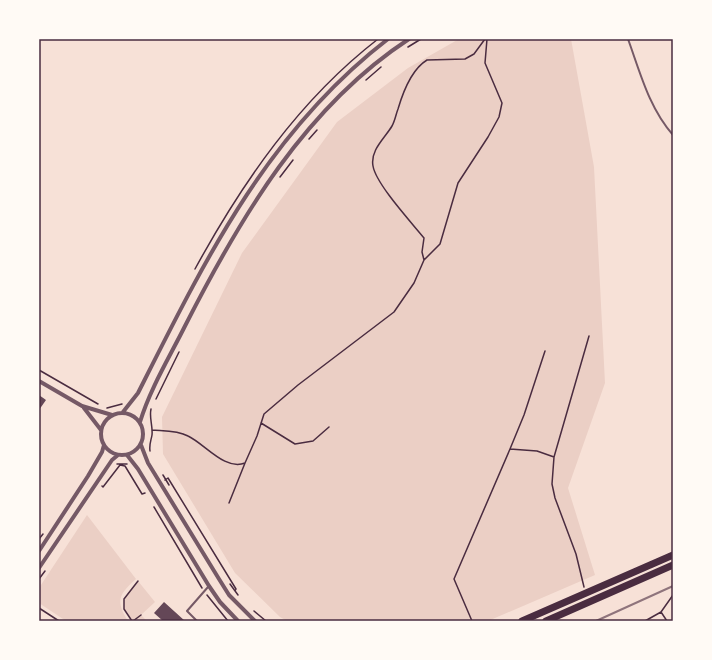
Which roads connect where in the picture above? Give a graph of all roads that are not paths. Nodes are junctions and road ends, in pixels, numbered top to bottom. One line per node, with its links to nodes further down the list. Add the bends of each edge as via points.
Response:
1 (388, 39): 7 (street, via 341,79 311,109 264,169 217,241 138,393)
2 (409, 39): 9 (street, via 343,92 300,140 265,187 200,296 148,399)
3 (628, 39): 4 (lane, via 654,108)
4 (673, 134)
5 (39, 381): 6 (street)
6 (82, 406): 8 (street); 10 (street, via 91,414)
7 (123, 412): 8 (street); 9 (street)
8 (112, 415): 10 (street)
9 (140, 422): 11 (street, via 144,433)
10 (101, 430): 12 (street)
11 (141, 444): 14 (street); 22 (street, via 158,481 229,595)
12 (104, 445): 13 (street); 15 (street, via 88,476)
13 (118, 455): 14 (street); 18 (street, via 112,460)
14 (127, 455): 19 (street)
15 (39, 551)
16 (673, 555): 23 (highway)
17 (673, 565): 24 (highway)
18 (39, 568)
19 (209, 586): 20 (lane, via 188,611); 21 (street)
20 (197, 621)
21 (238, 621)
22 (255, 621)
23 (522, 621)
24 (546, 621)

